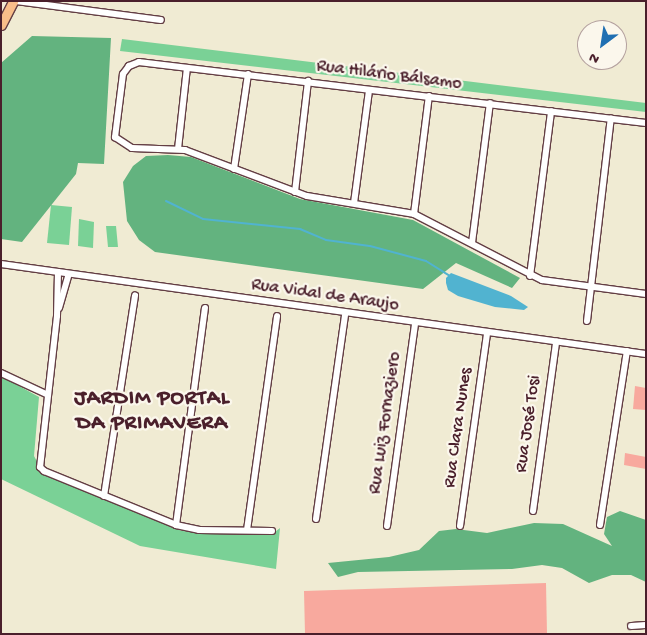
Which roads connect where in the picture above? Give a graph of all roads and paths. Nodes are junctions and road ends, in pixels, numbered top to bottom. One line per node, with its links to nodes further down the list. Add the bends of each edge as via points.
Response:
1 (15, 1): 2 (street); 3 (main road)
2 (161, 20)
3 (1, 25)
4 (187, 68): 5 (street, Rua Hilário Bálsamo); 13 (street); 13 (street, Rua Hilário Bálsamo, via 138,62 129,66 123,74 115,137 122,145)
5 (248, 74): 6 (street, Rua Hilário Bálsamo); 14 (street)
6 (308, 82): 7 (street, Rua Hilário Bálsamo); 15 (street)
7 (369, 90): 8 (street, Rua Hilário Bálsamo); 16 (street)
8 (429, 96): 9 (street, Rua Hilário Bálsamo); 17 (street)
9 (490, 103): 10 (street, Rua Hilário Bálsamo); 18 (street)
10 (551, 111): 11 (street, Rua Hilário Bálsamo); 22 (street)
11 (611, 118): 12 (street, Rua Hilário Bálsamo); 23 (street)
12 (646, 123)
13 (178, 149): 14 (street)
14 (234, 168): 15 (street)
15 (294, 192): 16 (street)
16 (354, 203): 17 (street)
17 (414, 214): 18 (street)
18 (472, 243): 22 (street)
19 (1, 264): 20 (street, Rua Vidal de Araujo)
20 (58, 272): 21 (street, Rua Vidal de Araujo); 28 (street)
21 (69, 274): 27 (street, Rua Vidal de Araujo); 28 (street)
22 (530, 276): 23 (street)
23 (592, 286): 24 (street); 30 (street)
24 (646, 294)
25 (135, 295): 38 (street)
26 (205, 308): 42 (street)
27 (346, 314): 31 (street, Rua Vidal de Araujo); 40 (street)
28 (57, 316): 37 (street)
29 (277, 316): 45 (street)
30 (587, 320)
31 (416, 324): 32 (street, Rua Vidal de Araujo); 43 (street, Rua Luiz Fornaziero)
32 (487, 333): 33 (street, Rua Vidal de Araujo); 44 (street, Rua Clara Nunes)
33 (556, 342): 34 (street, Rua Vidal de Araujo); 39 (street, Rua José Tosi)
34 (627, 352): 35 (street, Rua Vidal de Araujo); 41 (street)
35 (646, 354)
36 (1, 373): 37 (street)
37 (46, 394): 38 (street, via 38,460 44,471)
38 (104, 496): 42 (street)
39 (533, 511)
40 (316, 519)
41 (600, 525)
42 (176, 526): 45 (street, via 199,530)
43 (387, 526)
44 (460, 526)
45 (247, 530): 46 (street)
46 (272, 531)
47 (646, 625): 48 (street)
48 (631, 626)

